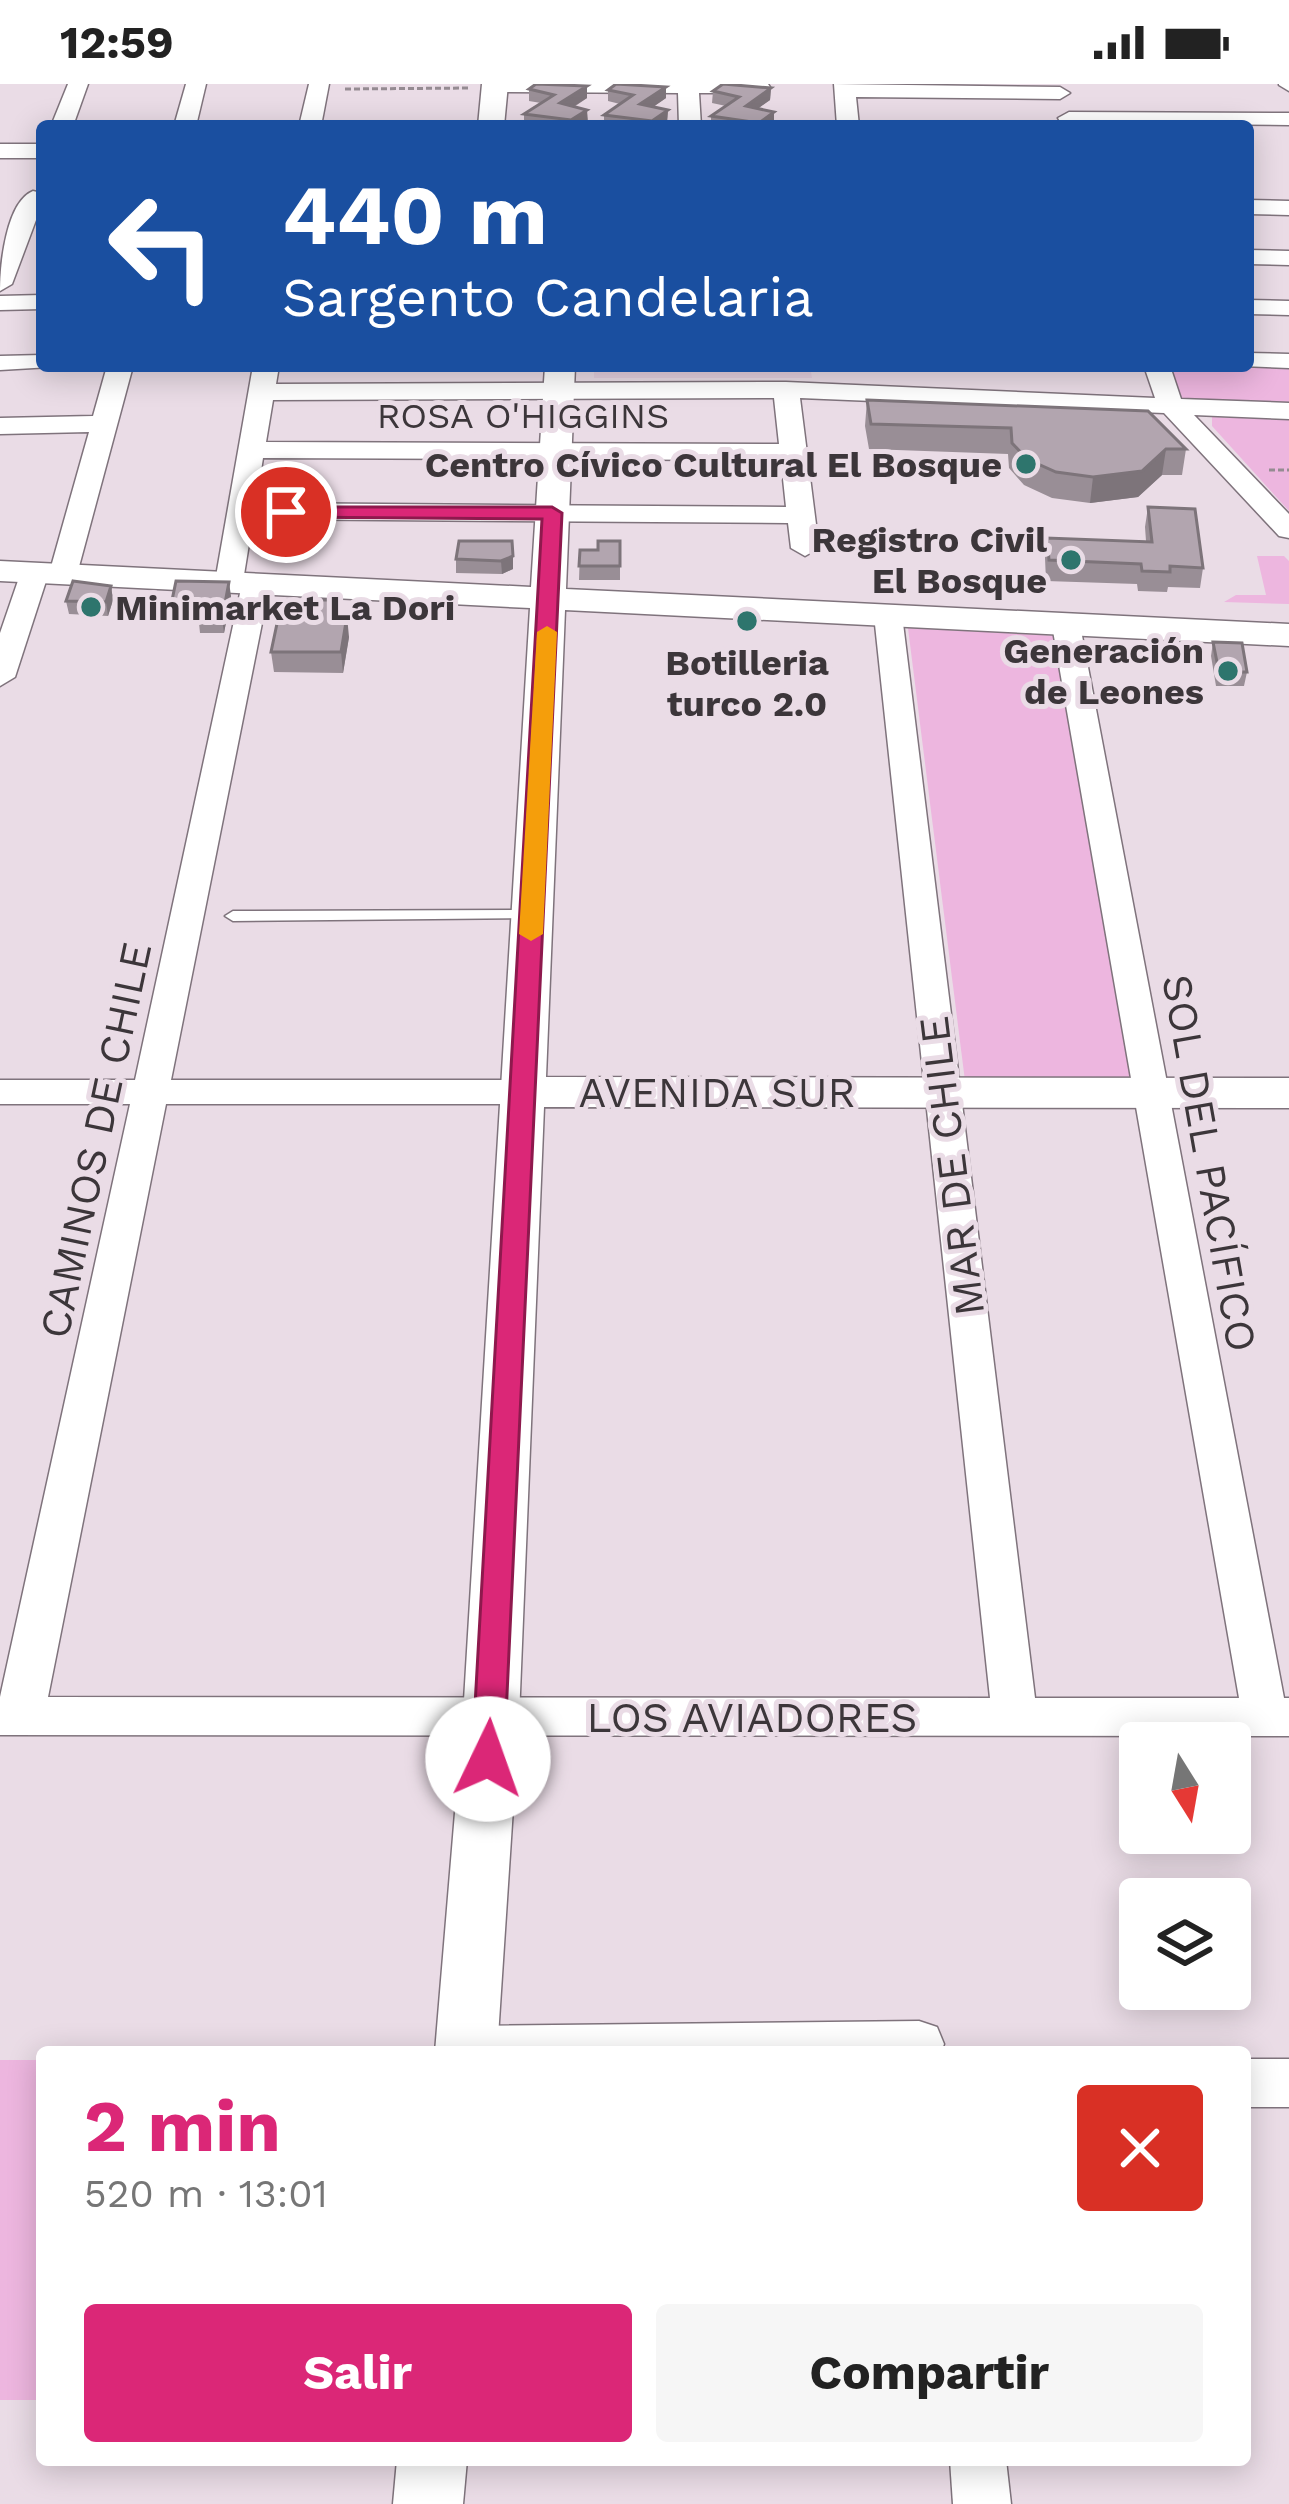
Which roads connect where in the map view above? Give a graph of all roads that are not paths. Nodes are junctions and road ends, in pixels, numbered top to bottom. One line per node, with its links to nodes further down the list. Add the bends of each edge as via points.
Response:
1 (78, 84): 11 (street)
2 (196, 84): 12 (street)
3 (495, 85): 4 (street); 14 (street)
4 (688, 85): 6 (street); 15 (street)
5 (318, 87): 13 (street)
6 (760, 87)
7 (844, 88): 8 (street); 16 (street)
8 (924, 88): 9 (street)
9 (1058, 88): 17 (street)
10 (1289, 119): 18 (street)
11 (64, 120)
12 (187, 120)
13 (311, 120)
14 (491, 120)
15 (690, 120)
16 (847, 120)
17 (1069, 120)
18 (1254, 120)
19 (1254, 139): 20 (street)
20 (1289, 139)
21 (0, 151): 22 (street)
22 (36, 151)
23 (0, 198): 24 (street)
24 (36, 198)
25 (36, 203): 30 (street)
26 (1254, 207): 27 (street)
27 (1289, 208)
28 (1254, 257): 29 (street)
29 (1289, 258)
30 (0, 284)
31 (36, 302): 32 (street)
32 (0, 303)
33 (1254, 308): 34 (street)
34 (1289, 308)
35 (1254, 360): 36 (street)
36 (1289, 361)
37 (36, 362): 38 (street)
38 (0, 363)
39 (118, 372): 47 (street)
40 (1159, 372): 45 (street)
41 (559, 378): 42 (street); 44 (street); 50 (street)
42 (264, 379): 49 (street, CAMINOS DE CHILE)
43 (824, 379): 44 (street); 45 (street)
44 (786, 390): 51 (street)
45 (1171, 406): 46 (street); 55 (street)
46 (1289, 411)
47 (104, 424): 48 (street); 57 (street)
48 (0, 426)
49 (252, 450): 50 (street, ROSA O'HIGGINS); 52 (street, CAMINOS DE CHILE)
50 (555, 451): 51 (street, ROSA O'HIGGINS); 53 (street)
51 (793, 452): 54 (street)
52 (241, 511): 53 (street); 58 (street, CAMINOS DE CHILE)
53 (552, 513): 54 (street); 59 (street)
54 (800, 514): 56 (street)
55 (1289, 530)
56 (805, 548)
57 (25, 582): 58 (street); 63 (street)
58 (243, 583): 59 (street); 67 (street, CAMINOS DE CHILE)
59 (549, 598): 60 (street); 64 (street)
60 (888, 615): 61 (street); 69 (street, MAR DE CHILE)
61 (1066, 625): 62 (street); 70 (street, SOL DEL PACÍFICO)
62 (1289, 635)
63 (0, 677)
64 (532, 915): 65 (lane); 68 (street)
65 (233, 916)
66 (0, 1092): 67 (street, AVENIDA SUR)
67 (151, 1092): 68 (street, AVENIDA SUR); 72 (street, CAMINOS DE CHILE)
68 (523, 1092): 69 (street, AVENIDA SUR); 73 (street)
69 (943, 1092): 70 (street, AVENIDA SUR); 74 (street, MAR DE CHILE)
70 (1151, 1092): 71 (street, AVENIDA SUR); 75 (street, SOL DEL PACÍFICO)
71 (1289, 1093)
72 (11, 1716): 73 (street, LOS AVIADORES)
73 (490, 1717): 74 (street, LOS AVIADORES); 76 (street)
74 (1015, 1717): 75 (street, LOS AVIADORES)
75 (1277, 1717)
76 (466, 2046)
77 (431, 2466): 79 (street)
78 (979, 2466): 80 (street)
79 (428, 2504)
80 (982, 2504)

